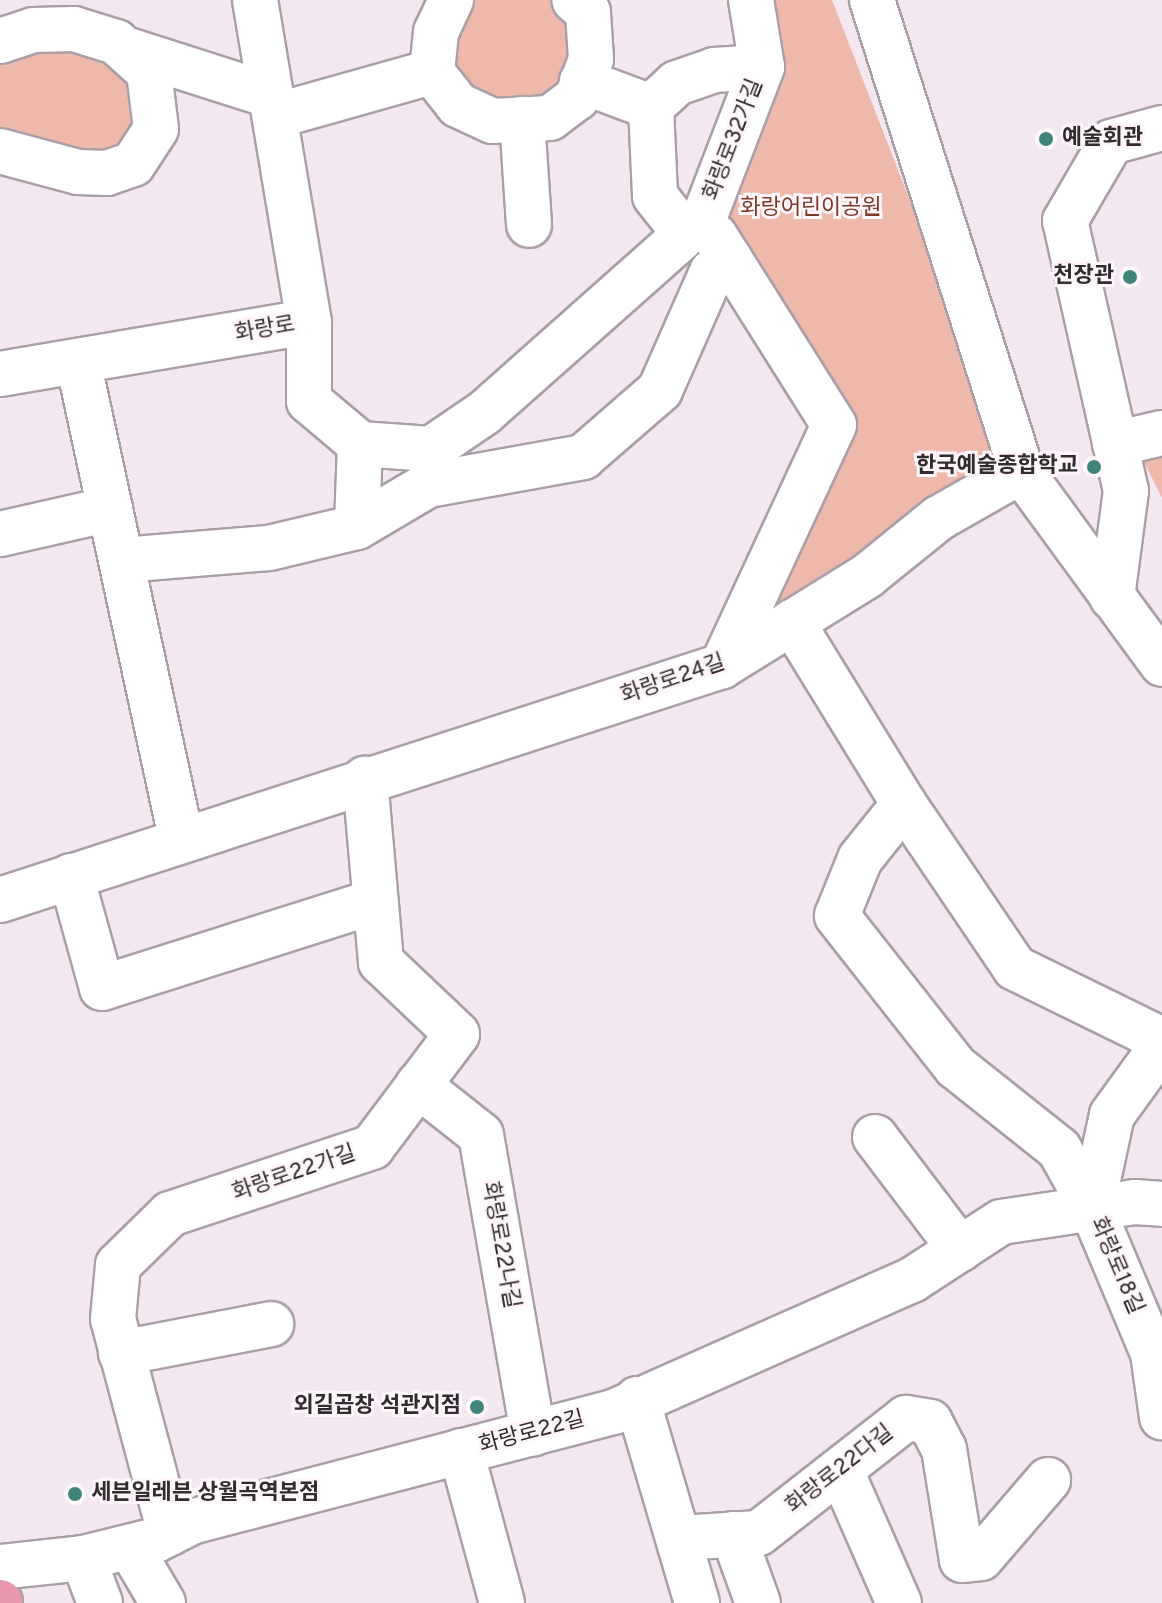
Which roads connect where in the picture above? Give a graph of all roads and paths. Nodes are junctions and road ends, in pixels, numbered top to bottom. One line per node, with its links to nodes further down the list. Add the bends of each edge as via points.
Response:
1 (255, 0): 11 (street)
2 (451, 0): 9 (street, via 436,32)
3 (574, 0): 10 (street, via 588,12 591,59)
4 (751, 0): 8 (street, 화랑로32가길)
5 (872, 0): 25 (street)
6 (9, 25): 7 (street, via 74,29)
7 (128, 50): 11 (street); 15 (street, via 149,72 156,115 152,141 133,164 107,173 78,172)
8 (762, 67): 12 (street, via 714,70 677,83); 17 (street, 화랑로32가길)
9 (432, 72): 11 (street); 13 (street, via 458,105 493,121)
10 (582, 81): 12 (street); 13 (street, via 577,98 550,118)
11 (273, 106): 19 (street)
12 (651, 107): 17 (street, via 655,196)
13 (522, 119): 16 (street)
14 (1162, 128): 24 (street, via 1111,142 1065,221)
15 (0, 151)
16 (529, 225)
17 (694, 226): 18 (street); 23 (street, 화랑로32가길, via 484,413 431,449)
18 (730, 260): 27 (street, via 712,272 660,390 583,457 428,485); 33 (street, via 834,425)
19 (309, 322): 20 (street, 화랑로); 23 (street, 화랑로, via 309,401)
20 (78, 361): 21 (street, 화랑로); 26 (street)
21 (0, 374)
22 (1162, 433): 24 (street)
23 (360, 444): 27 (street)
24 (1115, 444): 30 (street, via 1126,510)
25 (1021, 471): 30 (street); 31 (street, 화랑로24길, via 939,518 867,576)
26 (110, 509): 28 (street); 29 (street)
27 (357, 527): 29 (street, via 269,548)
28 (0, 534)
29 (122, 560): 36 (street)
30 (1112, 597): 32 (street)
31 (792, 622): 33 (street, 화랑로24길); 35 (street)
32 (1162, 664)
33 (722, 666): 34 (street, 화랑로24길)
34 (365, 779): 36 (street, 화랑로24길); 39 (street, 화랑로22가길)
35 (904, 804): 40 (street, via 1015,968); 45 (street, via 860,859 837,916 956,1067 1059,1149)
36 (181, 838): 37 (street, 화랑로24길)
37 (71, 876): 38 (street, 화랑로24길); 39 (street, via 102,988)
38 (0, 900)
39 (373, 902): 42 (street, 화랑로22가길, via 381,962 457,1034)
40 (1162, 1040)
41 (1162, 1046): 45 (street, via 1112,1115)
42 (418, 1085): 48 (street, 화랑로22가길, via 372,1147 170,1214 118,1265 113,1319); 51 (street, 화랑로22나길, via 481,1135)
43 (875, 1137): 46 (street)
44 (1162, 1204): 45 (street, 화랑로22길)
45 (1092, 1208): 46 (street, 화랑로22길, via 1001,1222); 50 (street, 화랑로18길, via 1153,1353)
46 (960, 1249): 49 (street, 화랑로22길, via 912,1280)
47 (271, 1324): 48 (street)
48 (121, 1353): 57 (street, 화랑로22가길)
49 (637, 1399): 51 (street, 화랑로22길, via 616,1411); 56 (street)
50 (1162, 1417)
51 (533, 1433): 52 (street, 화랑로22길)
52 (461, 1451): 57 (street, 화랑로22길, via 191,1522); 62 (street)
53 (841, 1471): 54 (street, 화랑로22다길, via 906,1418 930,1422 944,1449 962,1560 981,1558); 55 (street, 화랑로22다길, via 759,1533); 65 (street)
54 (1048, 1480)
55 (733, 1534): 56 (street, 화랑로22다길); 64 (street)
56 (680, 1538): 63 (street)
57 (150, 1540): 58 (street, 화랑로22길); 61 (street)
58 (83, 1558): 59 (street, 화랑로22길); 60 (street)
59 (0, 1567)
60 (100, 1603)
61 (163, 1603)
62 (502, 1603)
63 (697, 1603)
64 (758, 1603)
65 (899, 1603)

